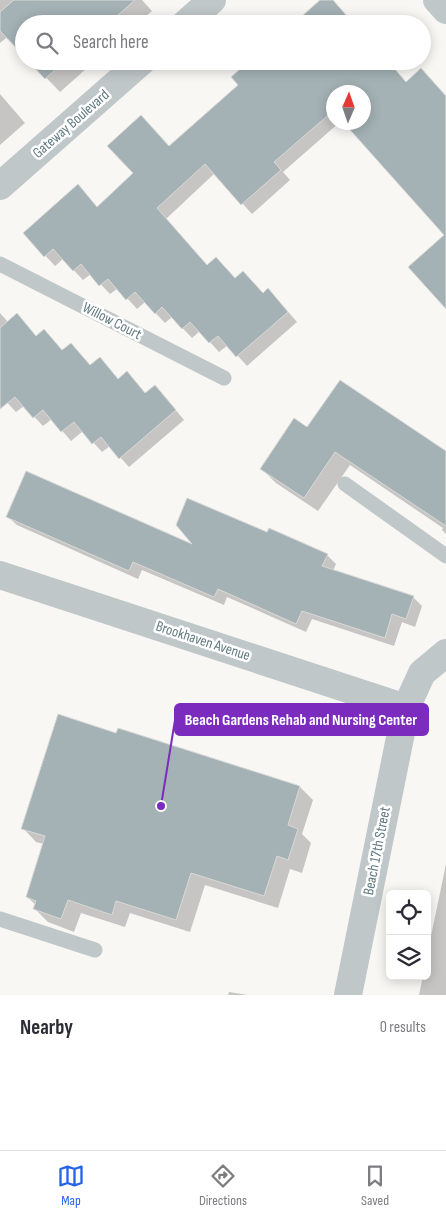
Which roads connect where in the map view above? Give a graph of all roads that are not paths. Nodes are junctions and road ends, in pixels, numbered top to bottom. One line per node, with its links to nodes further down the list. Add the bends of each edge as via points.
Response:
1 (212, 0): 4 (street)
2 (437, 0): 3 (street)
3 (446, 10)
4 (195, 15)
5 (132, 70): 6 (street, Gateway Boulevard)
6 (0, 186)
7 (0, 264): 8 (lane, Willow Court)
8 (224, 378)
9 (345, 484): 10 (lane)
10 (446, 556)
11 (0, 575): 13 (street, Brookhaven Avenue)
12 (446, 653): 13 (street, Beach 17th Street, via 422,673)
13 (406, 708): 16 (street, Beach 17th Street)
14 (0, 919): 15 (lane)
15 (95, 950)
16 (348, 995)

